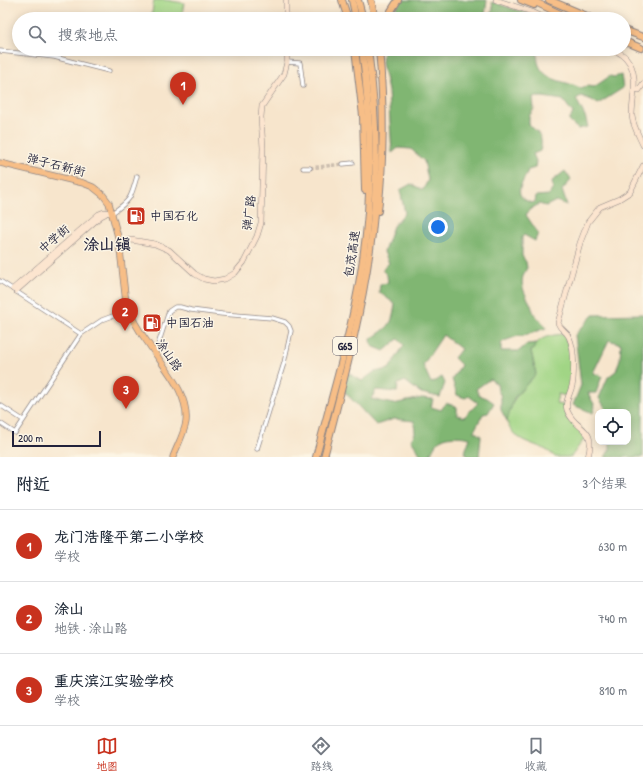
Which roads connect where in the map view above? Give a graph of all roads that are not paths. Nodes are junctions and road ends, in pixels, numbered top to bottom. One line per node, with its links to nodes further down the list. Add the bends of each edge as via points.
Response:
1 (286, 0): 13 (street)
2 (342, 0): 14 (highway)
3 (347, 0): 15 (highway)
4 (352, 0): 16 (highway)
5 (358, 0): 17 (highway)
6 (362, 0): 18 (highway)
7 (371, 0): 19 (highway)
8 (398, 0): 20 (highway)
9 (496, 0): 21 (street)
10 (521, 0): 22 (highway)
11 (531, 0): 23 (highway)
12 (549, 0): 24 (highway)
13 (286, 12)
14 (346, 12)
15 (348, 12)
16 (355, 12)
17 (361, 12)
18 (363, 12)
19 (374, 12)
20 (390, 12)
21 (532, 12)
22 (553, 12)
23 (554, 12)
24 (577, 12)
25 (631, 33): 26 (highway)
26 (643, 37)
27 (631, 44): 28 (highway)
28 (641, 48)
29 (0, 51): 30 (street)
30 (12, 53)
31 (39, 56): 39 (street)
32 (287, 56): 38 (street, 弹广路)
33 (356, 56): 52 (highway, via 364,134)
34 (363, 56): 52 (highway, 包茂高速 / G65, via 369,134)
35 (369, 56): 54 (highway, 包茂高速 / G65, via 375,148 375,201)
36 (380, 56): 54 (highway, via 382,127 380,188)
37 (624, 56): 42 (street, via 632,66)
38 (287, 62): 41 (street, via 300,63); 53 (street, 弹广路, via 281,78 262,106 261,223 244,262 235,273 225,279 204,279 169,250 155,244)
39 (109, 71)
40 (643, 84): 42 (street, via 639,90)
41 (303, 86)
42 (635, 89): 43 (street, via 633,120)
43 (643, 145)
44 (0, 163): 51 (main road, 弹子石新街, via 93,187 109,203)
45 (353, 163): 46 (street)
46 (343, 164)
47 (643, 166): 67 (street, via 630,192 600,207 588,222 558,323 560,329 570,338 574,364 567,408 570,416 590,437)
48 (303, 168): 49 (street)
49 (310, 168)
50 (137, 176): 51 (street, 中学街, via 130,198)
51 (112, 213): 53 (main road, 弹子石新街); 56 (street, 中学街, via 99,214)
52 (366, 233): 65 (highway, 包茂高速 / G65, via 352,315)
53 (119, 241): 57 (main road, 涂山路)
54 (369, 254): 66 (highway, 包茂高速 / G65, via 358,317)
55 (0, 281): 56 (street)
56 (14, 290): 58 (street)
57 (129, 310): 58 (street, via 102,320); 59 (main road, 涂山路)
58 (81, 334): 61 (street)
59 (155, 354): 63 (street, via 169,311 174,307 272,318 285,322 291,331 284,363); 64 (main road, 涂山路, via 177,387 185,405 184,431)
60 (0, 405): 61 (street)
61 (23, 420): 62 (street, via 15,433)
62 (0, 424)
63 (257, 449)
64 (173, 457)
65 (316, 457)
66 (324, 457)
67 (588, 457)

